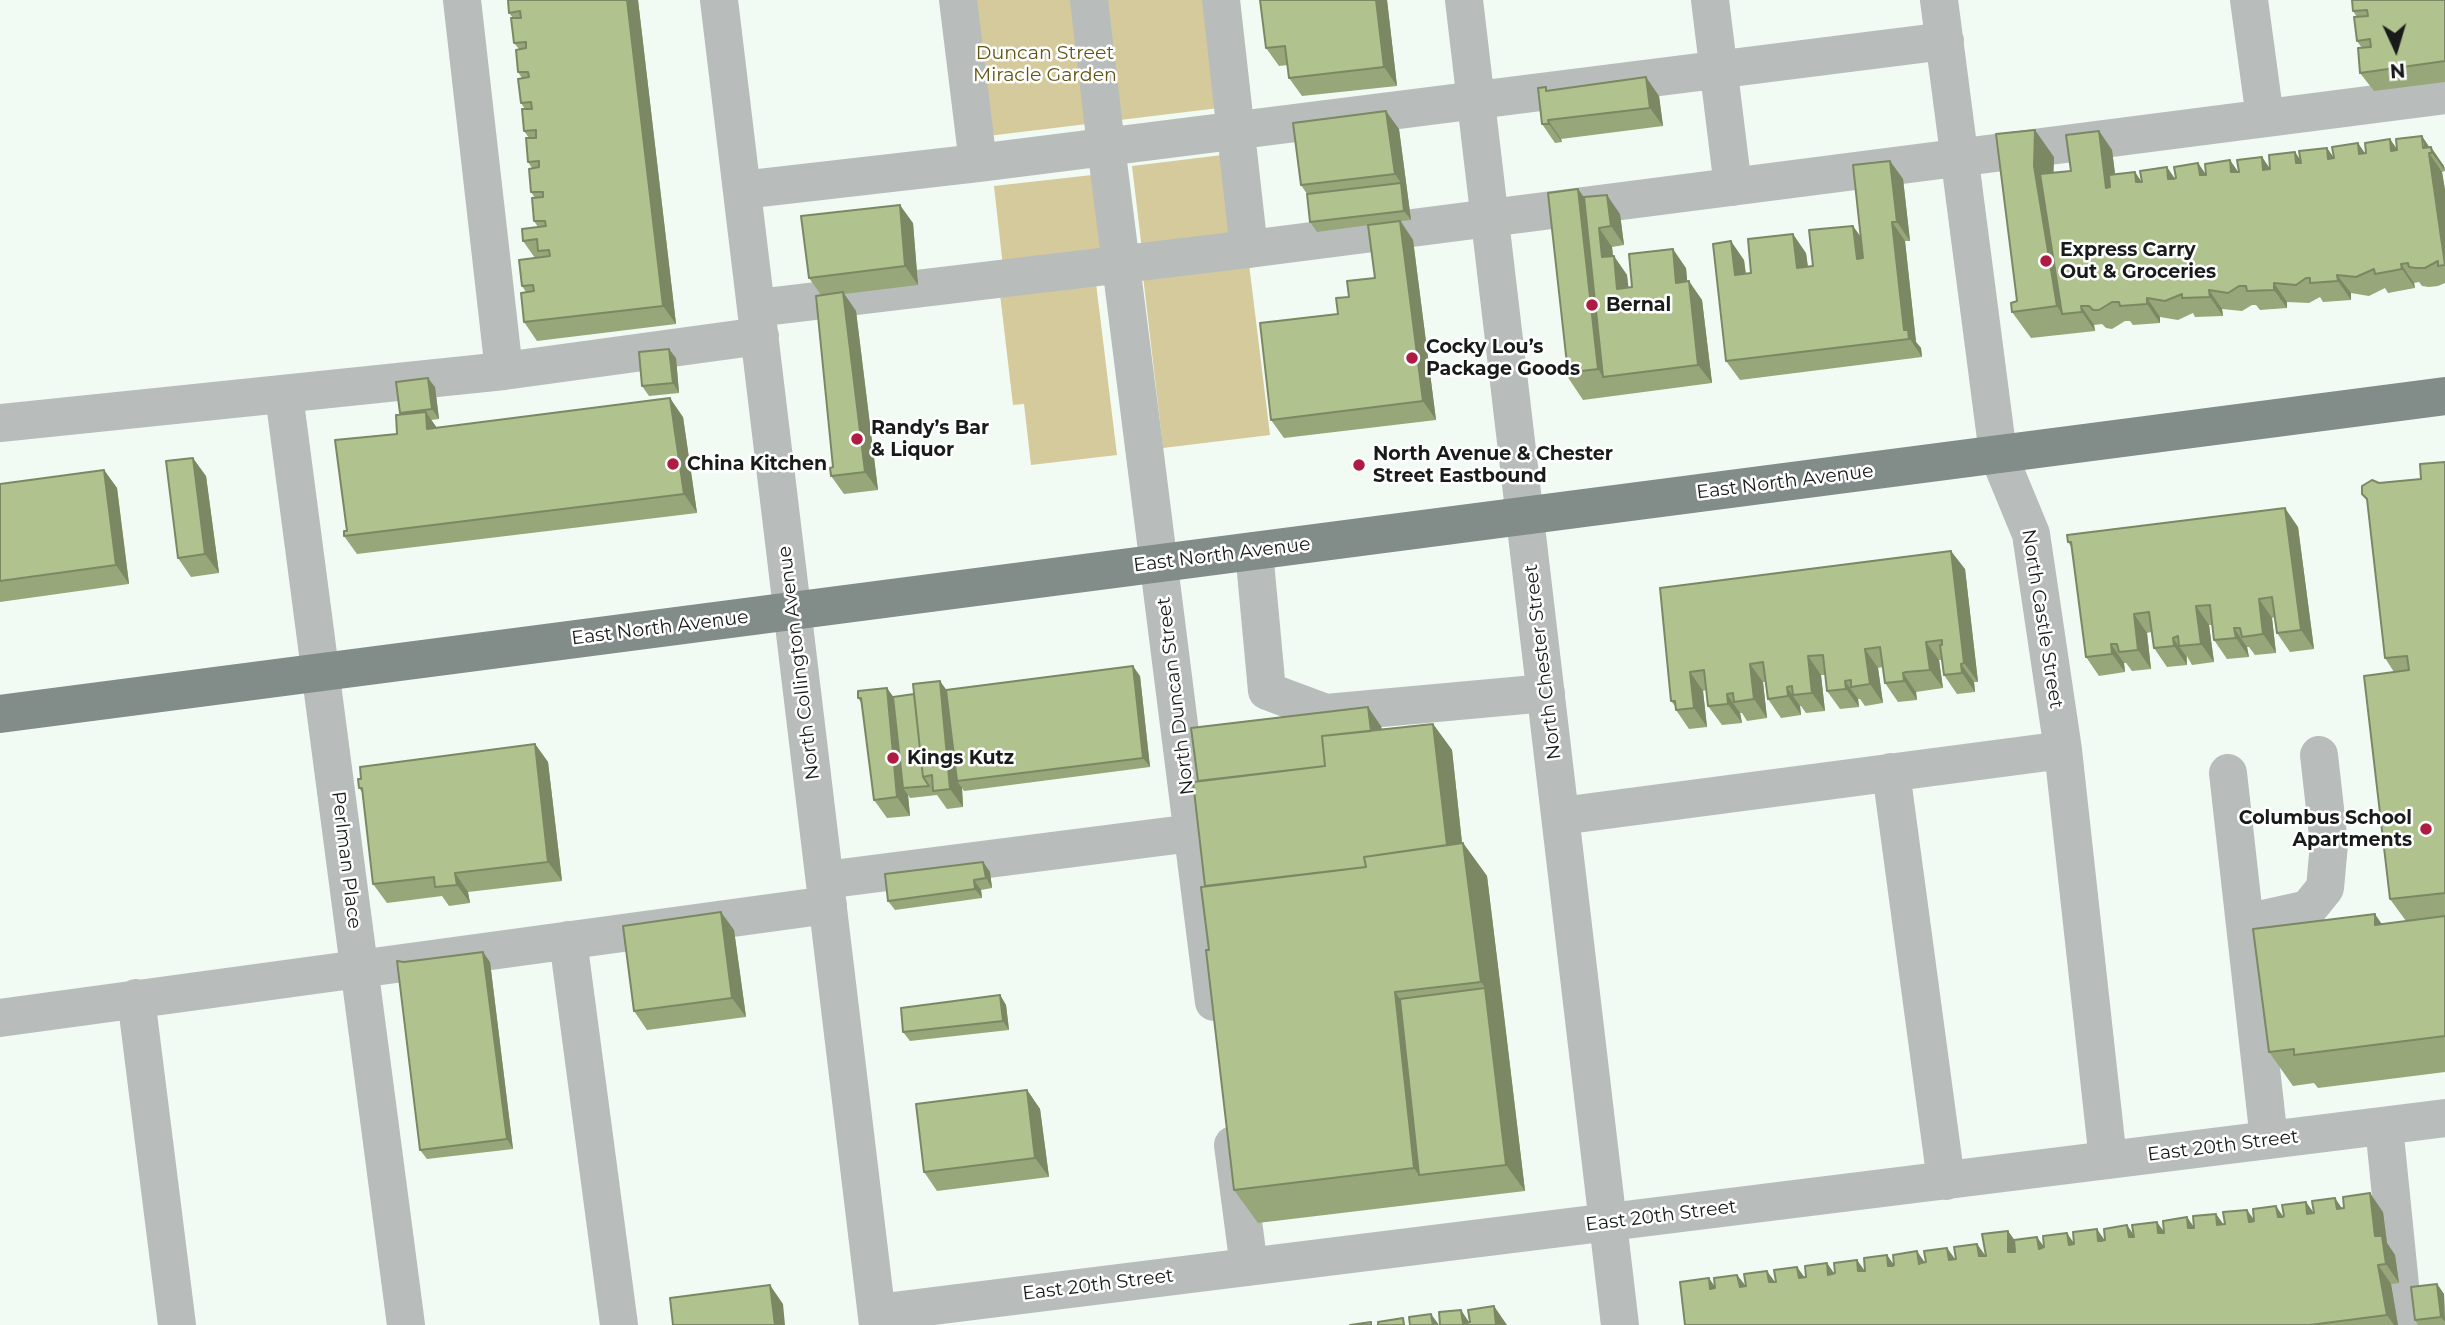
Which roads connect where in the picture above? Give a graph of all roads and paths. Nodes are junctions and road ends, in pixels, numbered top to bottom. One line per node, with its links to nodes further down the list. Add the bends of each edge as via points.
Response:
1 (461, 0): 25 (street)
2 (719, 0): 20 (street, North Collington Avenue)
3 (958, 0): 18 (street)
4 (1089, 0): 16 (street, North Duncan Street)
5 (1221, 0): 15 (street)
6 (1464, 0): 13 (street, North Chester Street)
7 (1710, 0): 11 (street)
8 (1939, 0): 10 (street, North Castle Street)
9 (2249, 0): 14 (street)
10 (1945, 41): 11 (street); 17 (street, North Castle Street)
11 (1718, 68): 13 (street); 19 (street)
12 (2445, 95): 14 (street)
13 (1476, 99): 15 (street); 21 (street, North Chester Street)
14 (2264, 118): 17 (street)
15 (1236, 130): 16 (street); 22 (street)
16 (1106, 146): 18 (street); 23 (street, North Duncan Street)
17 (1961, 158): 19 (street); 29 (street, North Castle Street)
18 (978, 163): 20 (street)
19 (1733, 187): 21 (street)
20 (742, 190): 24 (street, North Collington Avenue)
21 (1490, 219): 22 (street); 30 (street, North Chester Street)
22 (1249, 249): 23 (street)
23 (1121, 265): 24 (street); 32 (street, North Duncan Street)
24 (758, 322): 25 (street); 33 (street, North Collington Avenue)
25 (504, 371): 26 (street)
26 (284, 395): 28 (street); 34 (street, Perlman Place)
27 (2445, 396): 29 (main road, East North Avenue)
28 (0, 424)
29 (1997, 454): 30 (main road, East North Avenue); 37 (street, North Castle Street, via 2031,534)
30 (1525, 516): 31 (main road, East North Avenue); 35 (street, North Chester Street)
31 (1254, 551): 32 (main road, East North Avenue); 35 (street, via 1267,691 1326,713)
32 (1159, 563): 33 (main road, East North Avenue); 42 (street, North Duncan Street)
33 (792, 611): 34 (main road, East North Avenue); 43 (street, North Collington Avenue)
34 (321, 671): 36 (main road, East North Avenue); 46 (street, Perlman Place)
35 (1546, 693): 41 (street, North Chester Street)
36 (0, 714)
37 (2063, 750): 39 (street); 54 (street, North Castle Street)
38 (2319, 755): 44 (street, via 2329,844 2325,888 2308,909)
39 (1891, 772): 41 (street); 55 (street)
40 (2228, 773): 44 (street)
41 (1561, 816): 56 (street, North Chester Street)
42 (1192, 834): 43 (street); 49 (street, North Duncan Street)
43 (826, 893): 45 (street); 58 (street, North Collington Avenue)
44 (2245, 923): 53 (street)
45 (568, 940): 46 (street); 61 (street)
46 (360, 969): 47 (street); 60 (street, Perlman Place)
47 (135, 998): 48 (street); 59 (street)
48 (0, 1018)
49 (1219, 1037)
50 (1229, 1118): 57 (street)
51 (2445, 1118): 52 (street, East 20th Street)
52 (2384, 1126): 53 (street, East 20th Street); 63 (street)
53 (2269, 1140): 54 (street, East 20th Street)
54 (2108, 1160): 55 (street, East 20th Street)
55 (1946, 1181): 56 (street, East 20th Street)
56 (1608, 1222): 57 (street, East 20th Street); 62 (street, North Chester Street)
57 (1249, 1267): 58 (street, East 20th Street)
58 (877, 1319)
59 (177, 1325)
60 (406, 1325)
61 (619, 1325)
62 (1620, 1325)
63 (2404, 1325)

